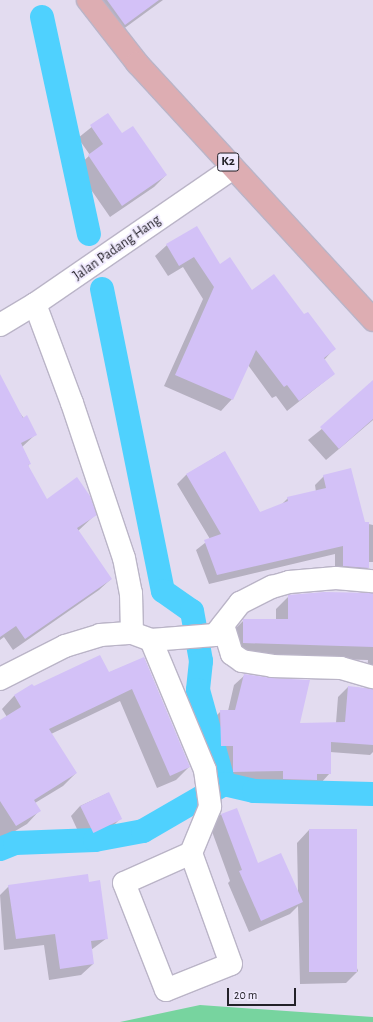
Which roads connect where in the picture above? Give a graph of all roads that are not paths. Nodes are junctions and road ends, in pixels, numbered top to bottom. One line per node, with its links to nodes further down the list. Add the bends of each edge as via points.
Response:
1 (88, 0): 2 (main road, K2, via 137,63)
2 (233, 168): 3 (street, Jalan Padang Hang); 4 (main road, K2)
3 (42, 300): 5 (street, Jalan Padang Hang); 8 (street, via 72,403 124,558)
4 (373, 320)
5 (0, 325)
6 (373, 581): 7 (street, via 312,579 272,587 240,603)
7 (219, 630): 8 (street, via 187,636); 9 (street, via 232,654 242,661 272,666 341,668)
8 (142, 637): 10 (street, via 100,635 65,646); 11 (street, via 205,770 210,807)
9 (373, 677)
10 (0, 679)
11 (191, 853): 11 (street, via 231,964 166,990 124,883)

